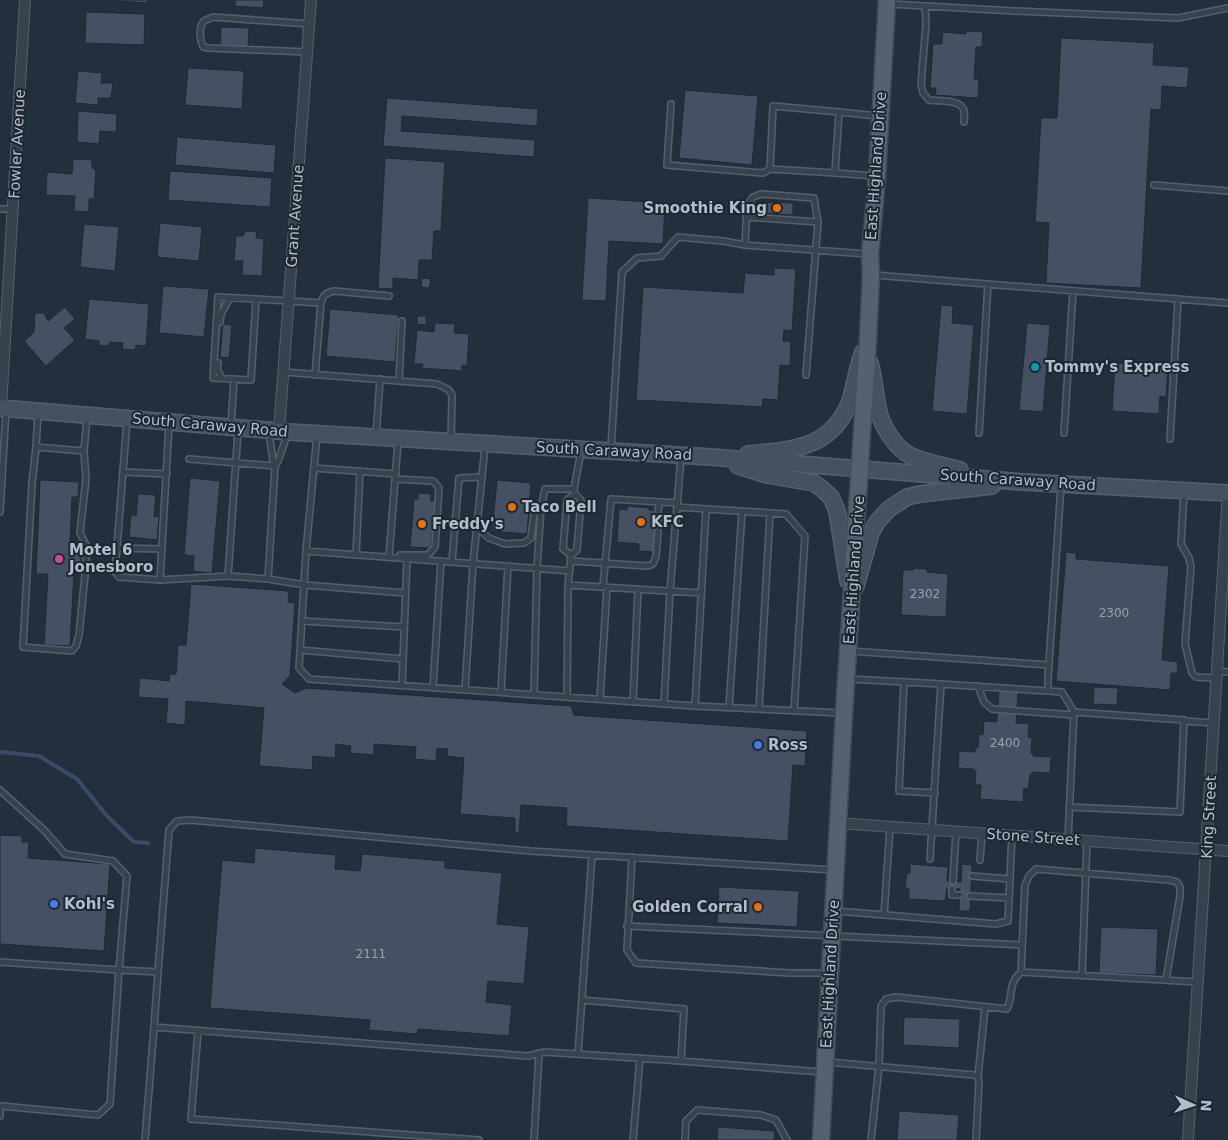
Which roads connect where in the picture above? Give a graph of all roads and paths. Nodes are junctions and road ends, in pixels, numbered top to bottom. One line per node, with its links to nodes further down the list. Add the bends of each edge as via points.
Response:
1 (25, 0): 18 (street, Fowler Avenue)
2 (311, 0): 6 (street, Grant Avenue)
3 (887, 2): 4 (lane); 10 (main road, East Highland Drive)
4 (925, 6): 5 (lane, via 1178,18); 11 (lane, via 923,93 928,100 955,102 961,106 965,112)
5 (1228, 8)
6 (309, 24): 7 (street, Grant Avenue); 7 (lane, via 213,17 201,26 203,47)
7 (307, 52): 31 (street, Grant Avenue)
8 (671, 104): 12 (lane, via 667,165 763,172)
9 (839, 112): 10 (lane); 12 (lane, via 773,106); 13 (lane)
10 (880, 116): 14 (main road, East Highland Drive)
11 (964, 122)
12 (770, 169): 13 (lane)
13 (835, 173): 14 (lane)
14 (877, 176): 23 (main road, East Highland Drive)
15 (1154, 185): 16 (lane)
16 (1228, 191)
17 (0, 209): 18 (lane)
18 (13, 209): 35 (street, Fowler Avenue)
19 (746, 217): 20 (lane); 20 (lane, via 747,206 753,197 761,194 814,198); 21 (lane)
20 (818, 222): 22 (lane)
21 (745, 245): 22 (lane); 62 (lane, via 678,237 661,256 637,258 622,272)
22 (816, 250): 23 (lane); 39 (lane)
23 (870, 254): 24 (main road, East Highland Drive)
24 (871, 275): 25 (lane); 36 (main road, East Highland Drive)
25 (988, 284): 26 (lane); 52 (lane)
26 (1073, 290): 30 (lane); 53 (lane)
27 (389, 296): 32 (lane, via 334,291 323,296)
28 (230, 298): 29 (lane); 40 (lane, via 221,314 217,369); 40 (lane, via 218,297 214,378)
29 (256, 299): 31 (lane); 41 (lane, via 251,380)
30 (1178, 299): 33 (lane); 56 (lane)
31 (289, 301): 32 (lane); 37 (street, Grant Avenue)
32 (321, 303): 38 (lane)
33 (1228, 303)
34 (402, 321): 43 (lane)
35 (3, 328): 44 (street, Fowler Avenue)
36 (868, 347): 64 (main road, via 862,356 845,412 824,437 793,448); 69 (main road, East Highland Drive); 75 (main road, via 880,417 902,450 910,456 984,477)
37 (284, 372): 38 (lane); 50 (street, Grant Avenue)
38 (315, 375): 42 (lane)
39 (806, 375)
40 (222, 378): 41 (lane)
41 (234, 379): 49 (lane)
42 (380, 379): 43 (lane); 54 (lane)
43 (399, 381): 57 (lane, via 437,384 449,390 452,395)
44 (3, 408): 45 (main road, South Caraway Road); 84 (lane)
45 (38, 410): 46 (main road, South Caraway Road); 59 (lane)
46 (87, 414): 47 (main road, South Caraway Road); 61 (lane)
47 (127, 418): 48 (main road, South Caraway Road); 71 (lane)
48 (170, 422): 49 (main road, South Caraway Road); 72 (lane)
49 (235, 427): 50 (main road, South Caraway Road); 66 (lane)
50 (279, 431): 51 (main road, South Caraway Road); 67 (lane, via 273,461); 67 (lane, via 278,462)
51 (317, 433): 54 (main road, South Caraway Road); 68 (lane)
52 (979, 433)
53 (1064, 433)
54 (376, 437): 55 (main road, South Caraway Road)
55 (398, 438): 57 (main road, South Caraway Road); 73 (lane)
56 (1170, 439)
57 (451, 441): 58 (main road, South Caraway Road)
58 (485, 444): 60 (main road, South Caraway Road); 74 (lane)
59 (36, 447): 61 (lane); 61 (lane, via 23,647 72,651 79,635 86,565 86,546 80,533 86,479)
60 (581, 449): 62 (main road, South Caraway Road); 78 (lane)
61 (84, 450)
62 (611, 451): 63 (main road, South Caraway Road)
63 (682, 456): 64 (main road, South Caraway Road); 81 (lane)
64 (711, 457): 69 (main road, South Caraway Road); 116 (main road, via 767,475 814,483 826,492 838,511)
65 (189, 460): 66 (lane)
66 (235, 463): 67 (lane); 106 (lane)
67 (275, 466): 107 (lane)
68 (314, 468): 70 (lane); 93 (lane)
69 (860, 469): 75 (main road, South Caraway Road); 116 (main road, East Highland Drive)
70 (360, 471): 73 (lane); 94 (lane)
71 (123, 472): 72 (lane); 90 (lane)
72 (166, 474): 92 (lane)
73 (395, 476): 96 (lane); 96 (lane, via 433,481 440,488 435,546 428,556)
74 (482, 477): 88 (lane); 99 (lane, via 459,478)
75 (1023, 482): 76 (main road, South Caraway Road); 116 (main road, via 920,494 908,497 889,509 871,533)
76 (1061, 484): 77 (main road, South Caraway Road); 122 (lane)
77 (1184, 491): 79 (main road, South Caraway Road); 123 (lane, via 1181,544 1191,566 1185,644 1192,673 1196,677)
78 (575, 492): 82 (lane, via 545,489); 95 (lane, via 581,500 577,550); 95 (lane, via 566,500 563,549)
79 (1228, 492): 91 (street, King Street)
80 (659, 502): 81 (lane); 87 (lane); 101 (lane, via 611,499)
81 (677, 505): 83 (lane); 113 (lane)
82 (541, 507): 88 (lane, via 534,514 531,538 524,543 506,544 489,538); 104 (lane)
83 (706, 510): 85 (lane); 115 (lane)
84 (0, 512)
85 (742, 512): 86 (lane); 139 (lane)
86 (770, 513): 140 (lane); 141 (lane, via 786,514 805,536)
87 (658, 514)
88 (476, 528): 102 (lane)
89 (658, 531): 101 (lane, via 653,564)
90 (118, 548): 92 (lane); 108 (lane, via 115,572 118,578)
91 (1226, 548): 123 (street, King Street)
92 (162, 550): 108 (lane)
93 (306, 551): 94 (lane); 109 (lane)
94 (356, 555): 96 (lane)
95 (571, 555): 100 (lane)
96 (390, 556): 97 (lane)
97 (407, 559): 98 (lane); 114 (lane)
98 (441, 561): 99 (lane); 129 (lane)
99 (452, 561): 102 (lane)
100 (571, 562): 101 (lane); 105 (lane)
101 (605, 563): 111 (lane)
102 (473, 564): 103 (lane); 130 (lane)
103 (508, 566): 104 (lane); 132 (lane)
104 (537, 568): 105 (lane); 133 (lane)
105 (570, 571): 110 (lane)
106 (228, 576): 107 (lane); 108 (lane)
107 (268, 579): 109 (lane)
108 (160, 580)
109 (305, 585): 114 (lane); 117 (lane)
110 (568, 585): 111 (lane); 134 (lane)
111 (605, 587): 112 (lane); 135 (lane)
112 (638, 589): 113 (lane); 136 (lane)
113 (670, 591): 115 (lane); 137 (lane)
114 (405, 593): 118 (lane)
115 (701, 593): 138 (lane)
116 (852, 602): 120 (main road, East Highland Drive)
117 (302, 621): 118 (lane); 119 (lane)
118 (404, 627): 121 (lane)
119 (300, 650): 121 (lane); 127 (lane, via 299,668 309,679)
120 (848, 650): 122 (lane); 124 (main road, East Highland Drive)
121 (403, 659): 127 (lane)
122 (1049, 665): 131 (lane)
123 (1221, 674): 145 (street, King Street)
124 (847, 678): 125 (lane); 142 (main road, East Highland Drive)
125 (904, 682): 126 (lane); 147 (lane, via 899,791)
126 (941, 684): 128 (lane); 147 (lane)
127 (402, 686): 129 (lane)
128 (978, 686): 131 (lane); 143 (lane, via 984,702 992,709)
129 (433, 688): 130 (lane)
130 (465, 690): 132 (lane)
131 (1048, 691): 143 (lane, via 1062,692)
132 (501, 692): 133 (lane)
133 (534, 695): 134 (lane)
134 (567, 697): 135 (lane)
135 (600, 699): 136 (lane)
136 (634, 702): 137 (lane)
137 (664, 704): 138 (lane)
138 (695, 706): 139 (lane)
139 (729, 708): 140 (lane)
140 (759, 710): 141 (lane)
141 (794, 711): 142 (lane)
142 (844, 713): 149 (main road, East Highland Drive)
143 (1074, 714): 144 (lane); 148 (lane)
144 (1184, 720): 145 (lane); 148 (lane, via 1180,812)
145 (1214, 723): 157 (street, King Street)
146 (0, 790): 180 (lane, via 65,854 113,861 127,876)
147 (935, 792): 151 (lane)
148 (1069, 807): 155 (lane)
149 (838, 823): 150 (street, Stone Street); 163 (main road, East Highland Drive)
150 (890, 826): 151 (street, Stone Street); 175 (lane)
151 (932, 829): 152 (street, Stone Street); 161 (lane)
152 (956, 831): 153 (street, Stone Street); 165 (lane)
153 (982, 833): 154 (street, Stone Street); 162 (lane)
154 (1012, 835): 155 (street, Stone Street); 168 (lane)
155 (1068, 839): 156 (street, Stone Street)
156 (1087, 840): 157 (street, Stone Street); 164 (lane)
157 (1207, 850): 158 (street, Stone Street); 186 (street, King Street)
158 (1228, 851)
159 (592, 855): 160 (lane); 181 (lane, via 177,821 169,830); 187 (lane)
160 (632, 857): 163 (lane); 176 (lane)
161 (930, 859)
162 (980, 860)
163 (835, 870): 174 (main road, East Highland Drive)
164 (1086, 873): 178 (lane, via 1036,869 1029,876); 184 (lane); 185 (lane, via 1177,882 1180,896)
165 (953, 875): 166 (lane); 169 (lane)
166 (961, 876)
167 (972, 876): 168 (lane)
168 (1010, 879): 173 (lane)
169 (953, 881)
170 (952, 889): 171 (lane, via 952,895)
171 (960, 895)
172 (970, 896): 173 (lane)
173 (1009, 898): 175 (lane, via 1008,921 996,924)
174 (833, 910): 175 (lane); 177 (main road, East Highland Drive)
175 (884, 915)
176 (627, 926): 177 (lane); 183 (lane, via 627,950 636,962)
177 (832, 936): 178 (lane); 183 (main road, East Highland Drive)
178 (1022, 945): 182 (lane)
179 (0, 962): 180 (lane)
180 (119, 970): 181 (lane); 198 (lane, via 110,1104 98,1115)
181 (158, 972): 189 (lane)
182 (1021, 972): 184 (lane); 188 (lane, via 1012,982 1007,1008)
183 (830, 973): 196 (main road, East Highland Drive)
184 (1082, 975): 185 (lane)
185 (1166, 980): 186 (lane)
186 (1198, 982): 209 (street, King Street)
187 (582, 1000): 192 (lane); 194 (lane, via 684,1008)
188 (985, 1007): 195 (lane, via 896,997 886,999 881,1006); 197 (lane)
189 (154, 1027): 190 (lane); 200 (lane)
190 (198, 1030): 191 (lane, via 528,1056); 201 (lane, via 191,1119)
191 (539, 1053): 192 (lane); 202 (lane)
192 (578, 1054): 193 (lane)
193 (640, 1058): 194 (lane); 203 (lane)
194 (681, 1061): 196 (lane)
195 (879, 1066): 196 (lane); 197 (lane); 207 (lane)
196 (824, 1067): 206 (main road, East Highland Drive)
197 (978, 1078): 208 (lane)
198 (0, 1106): 199 (lane)
199 (0, 1116)
200 (145, 1140)
201 (479, 1140)
202 (534, 1140)
203 (633, 1140)
204 (685, 1140): 205 (lane, via 686,1121 697,1110 762,1115 776,1120)
205 (788, 1140)
206 (821, 1140)
207 (871, 1140)
208 (976, 1140)
209 (1188, 1140)

